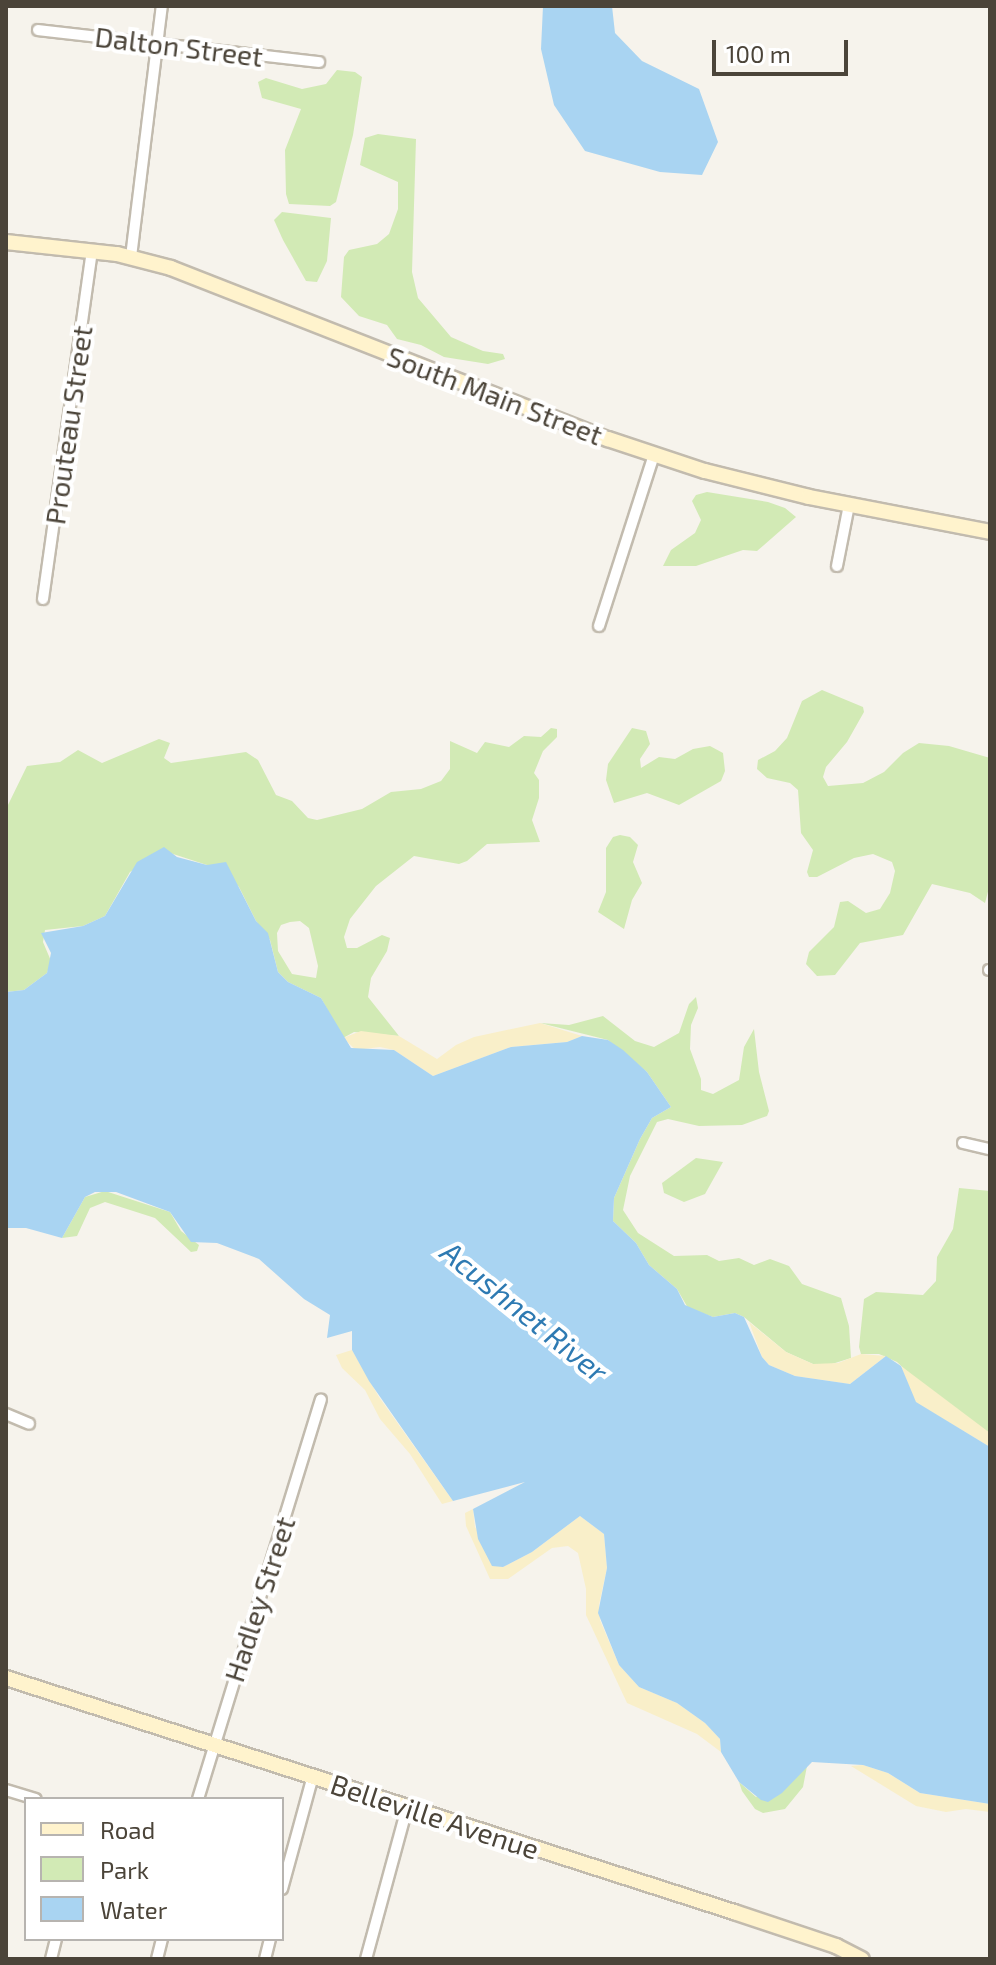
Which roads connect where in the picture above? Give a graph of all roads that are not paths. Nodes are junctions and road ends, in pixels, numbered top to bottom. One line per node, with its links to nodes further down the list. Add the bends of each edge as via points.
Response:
1 (162, 6): 3 (street)
2 (38, 30): 3 (street, Dalton Street)
3 (157, 43): 4 (street, Dalton Street); 7 (street)
4 (319, 62)
5 (6, 242): 6 (main road, South Main Street)
6 (92, 251): 7 (main road, South Main Street); 12 (street, Prouteau Street)
7 (131, 257): 8 (main road, South Main Street)
8 (654, 455): 9 (main road, South Main Street); 13 (street)
9 (849, 505): 10 (main road, South Main Street); 11 (street)
10 (990, 532)
11 (837, 566)
12 (43, 599)
13 (599, 626)
14 (963, 1143): 15 (street)
15 (990, 1149)
16 (321, 1400): 20 (street, Hadley Street)
17 (6, 1414): 18 (street)
18 (29, 1424)
19 (6, 1678): 20 (main road, Belleville Avenue)
20 (212, 1744): 21 (main road, Belleville Avenue); 24 (street, Hadley Street)
21 (313, 1776): 25 (main road, Belleville Avenue); 26 (street)
22 (6, 1790): 23 (street)
23 (29, 1797)
24 (199, 1797)
25 (407, 1808): 27 (main road, Belleville Avenue, via 734,1912); 28 (street)
26 (284, 1882)
27 (858, 1958)
28 (366, 1959)

